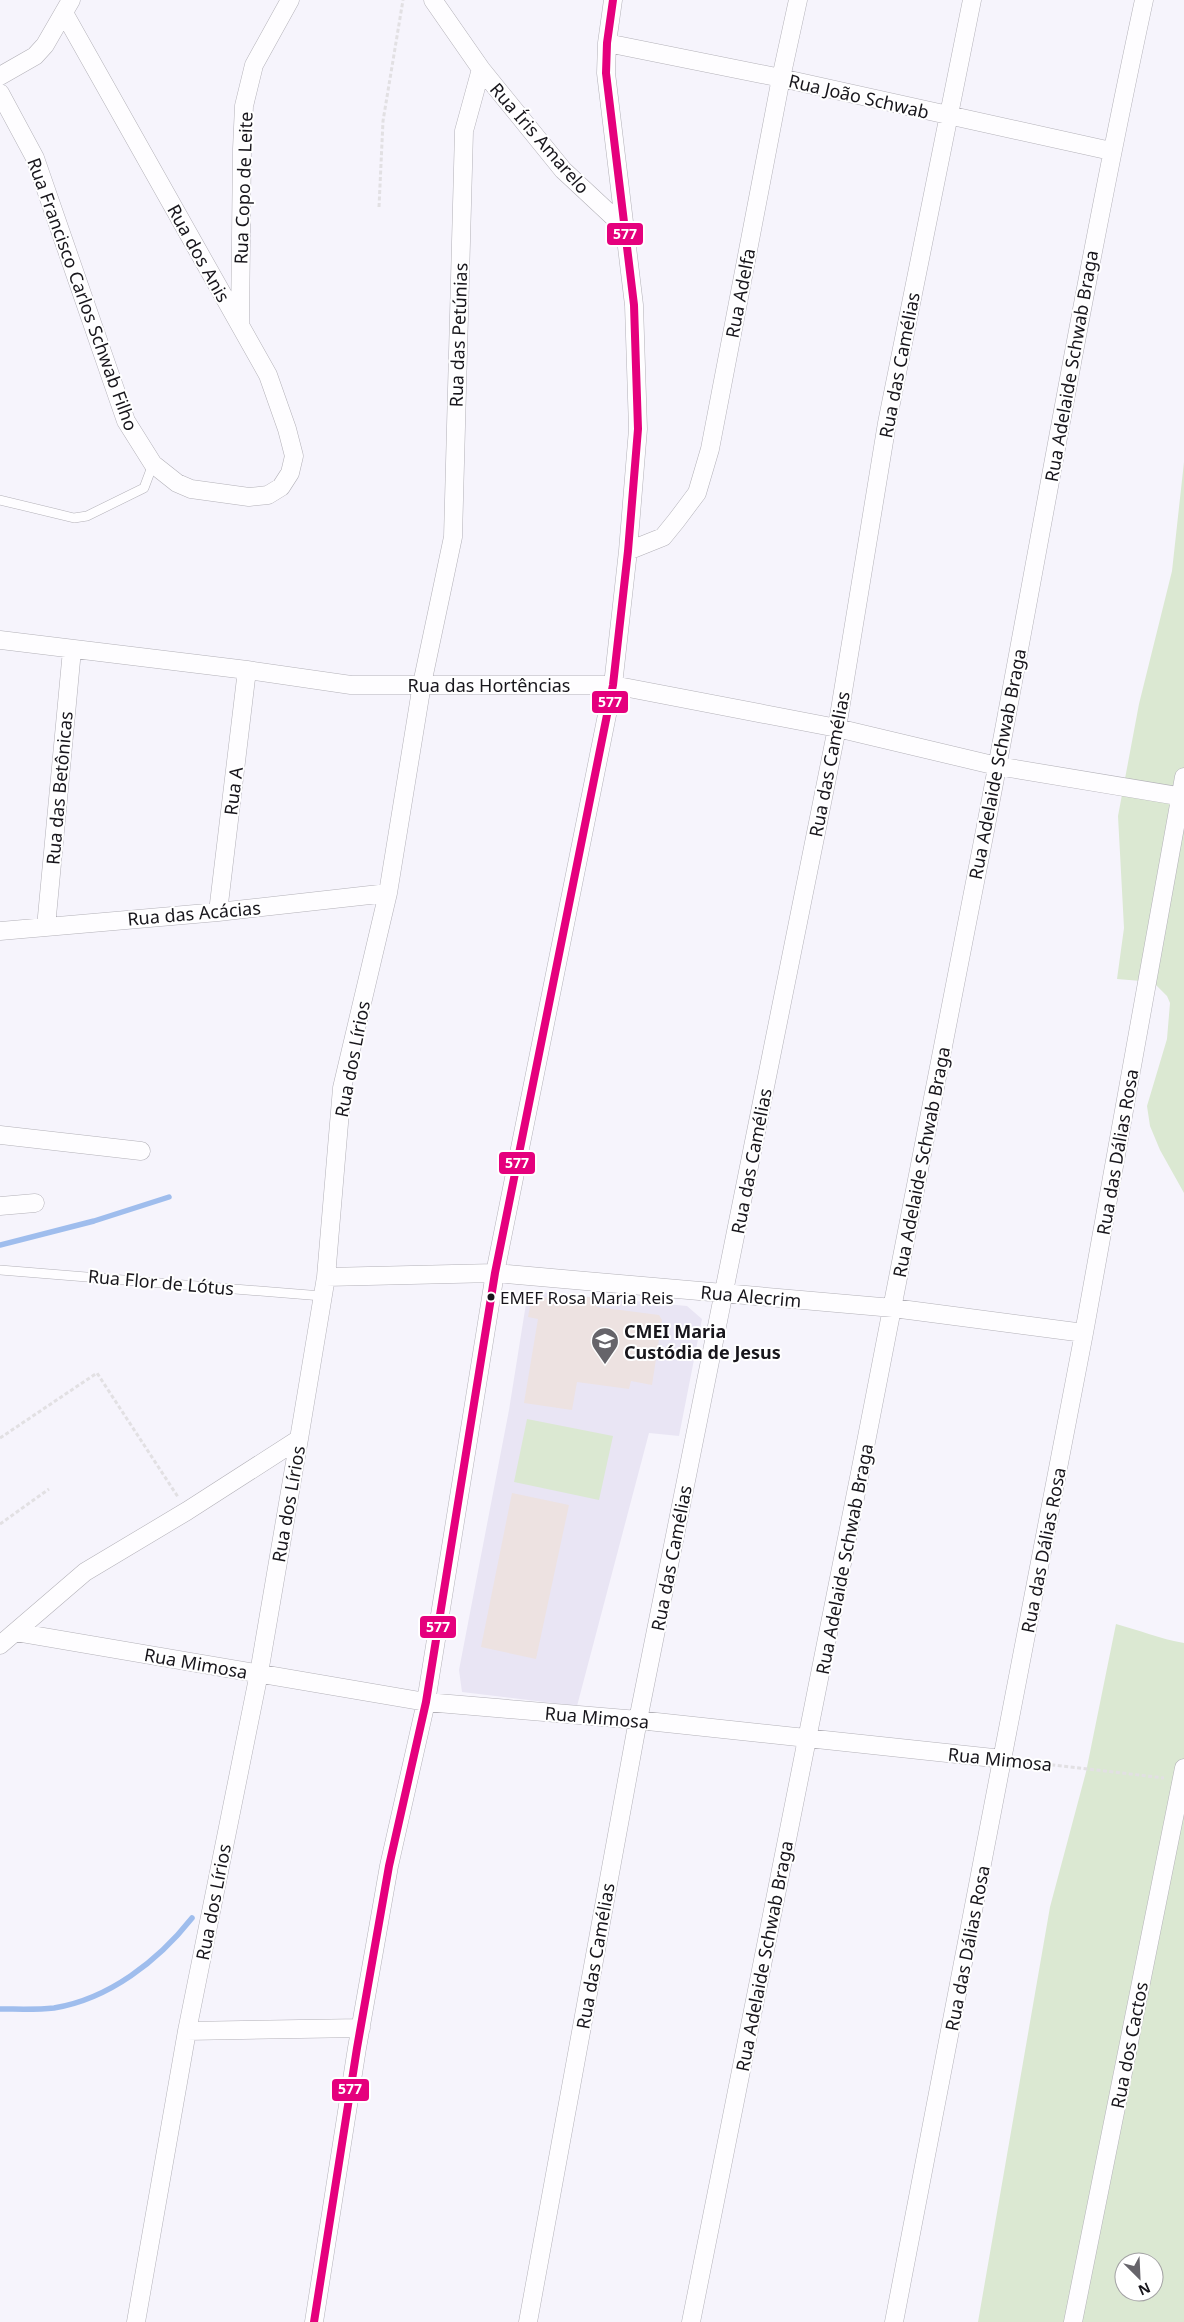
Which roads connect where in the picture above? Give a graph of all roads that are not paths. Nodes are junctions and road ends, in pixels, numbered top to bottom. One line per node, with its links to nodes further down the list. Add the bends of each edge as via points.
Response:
1 (290, 0): 16 (street, Rua Copo de Leite, via 254,65 244,106)
2 (433, 0): 9 (street)
3 (613, 0): 8 (street)
4 (798, 0): 11 (street, Rua Adelfa)
5 (972, 0): 13 (street, Rua das Camélias)
6 (1144, 0): 14 (street, Rua Adelaide Schwab Braga)
7 (67, 7): 10 (street, via 35,56); 16 (street, Rua dos Anis)
8 (607, 43): 11 (street, Rua João Schwab); 15 (street, via 606,73)
9 (481, 68): 15 (street, Rua Íris Amarelo, via 562,170); 24 (street, Rua das Petúnias, via 464,131 453,537)
10 (0, 76)
11 (780, 78): 13 (street, Rua João Schwab); 20 (street, Rua Adelfa, via 712,440 697,493 663,537)
12 (0, 93): 17 (street, Rua Francisco Carlos Schwab Filho, via 36,158 126,421)
13 (949, 116): 14 (street, Rua João Schwab); 26 (street, Rua das Camélias, via 887,423)
14 (1111, 150): 27 (street, Rua Adelaide Schwab Braga)
15 (623, 226): 20 (street, via 634,305 638,421)
16 (240, 326): 18 (street, Rua dos Anis, via 268,375 294,456 290,473 281,487)
17 (153, 464): 18 (street, Rua Francisco Carlos Schwab Filho, via 177,484 191,489 233,496); 19 (lane, via 144,488 87,516 74,518)
18 (268, 495)
19 (0, 500)
20 (628, 551): 25 (street)
21 (0, 640): 22 (street, Rua das Hortências)
22 (72, 650): 23 (street, Rua das Hortências); 32 (street, Rua das Betônicas)
23 (247, 670): 24 (street, Rua das Hortências, via 351,685); 31 (street, Rua A)
24 (422, 684): 25 (street, Rua das Hortências); 30 (street, Rua dos Lírios)
25 (613, 685): 26 (street, Rua das Hortências); 39 (street)
26 (837, 728): 27 (street, Rua das Hortências); 41 (street, Rua das Camélias)
27 (997, 766): 29 (street, Rua das Hortências); 43 (street, Rua Adelaide Schwab Braga)
28 (1184, 777): 29 (street, Rua das Dálias Rosa)
29 (1182, 797): 44 (street, Rua das Dálias Rosa)
30 (388, 893): 31 (street, Rua das Acácias); 40 (street, Rua dos Lírios, via 342,1088)
31 (218, 912): 32 (street, Rua das Acácias)
32 (46, 927): 33 (street, Rua das Acácias)
33 (0, 931)
34 (0, 1135): 35 (street)
35 (140, 1150)
36 (35, 1203): 37 (street)
37 (0, 1206)
38 (0, 1270): 42 (lane, Rua Flor de Lótus)
39 (495, 1273): 40 (street, Rua Alecrim); 41 (street, Rua Alecrim); 49 (street)
40 (326, 1277): 42 (street, Rua dos Lírios)
41 (725, 1294): 43 (street, Rua Alecrim); 50 (street, Rua das Camélias)
42 (322, 1296): 45 (street, Rua dos Lírios)
43 (893, 1308): 44 (street, Rua Alecrim); 51 (street, Rua Adelaide Schwab Braga)
44 (1084, 1333): 52 (street, Rua das Dálias Rosa)
45 (299, 1439): 46 (street, via 85,1572); 48 (street, Rua dos Lírios)
46 (15, 1632): 47 (street); 48 (street, Rua Mimosa)
47 (0, 1645)
48 (259, 1673): 49 (street, Rua Mimosa); 55 (street, Rua dos Lírios)
49 (426, 1702): 50 (street, Rua Mimosa); 54 (street, via 389,1866)
50 (638, 1720): 51 (street, Rua Mimosa); 58 (street, Rua das Camélias)
51 (808, 1740): 52 (street, Rua Mimosa); 59 (street, Rua Adelaide Schwab Braga)
52 (1003, 1759): 60 (street, Rua das Dálias Rosa)
53 (1183, 1774): 61 (street, Rua dos Cactos)
54 (361, 2028): 55 (street); 57 (street)
55 (187, 2031): 56 (street, Rua dos Lírios)
56 (136, 2322)
57 (314, 2322)
58 (528, 2322)
59 (691, 2322)
60 (894, 2322)
61 (1073, 2322)

